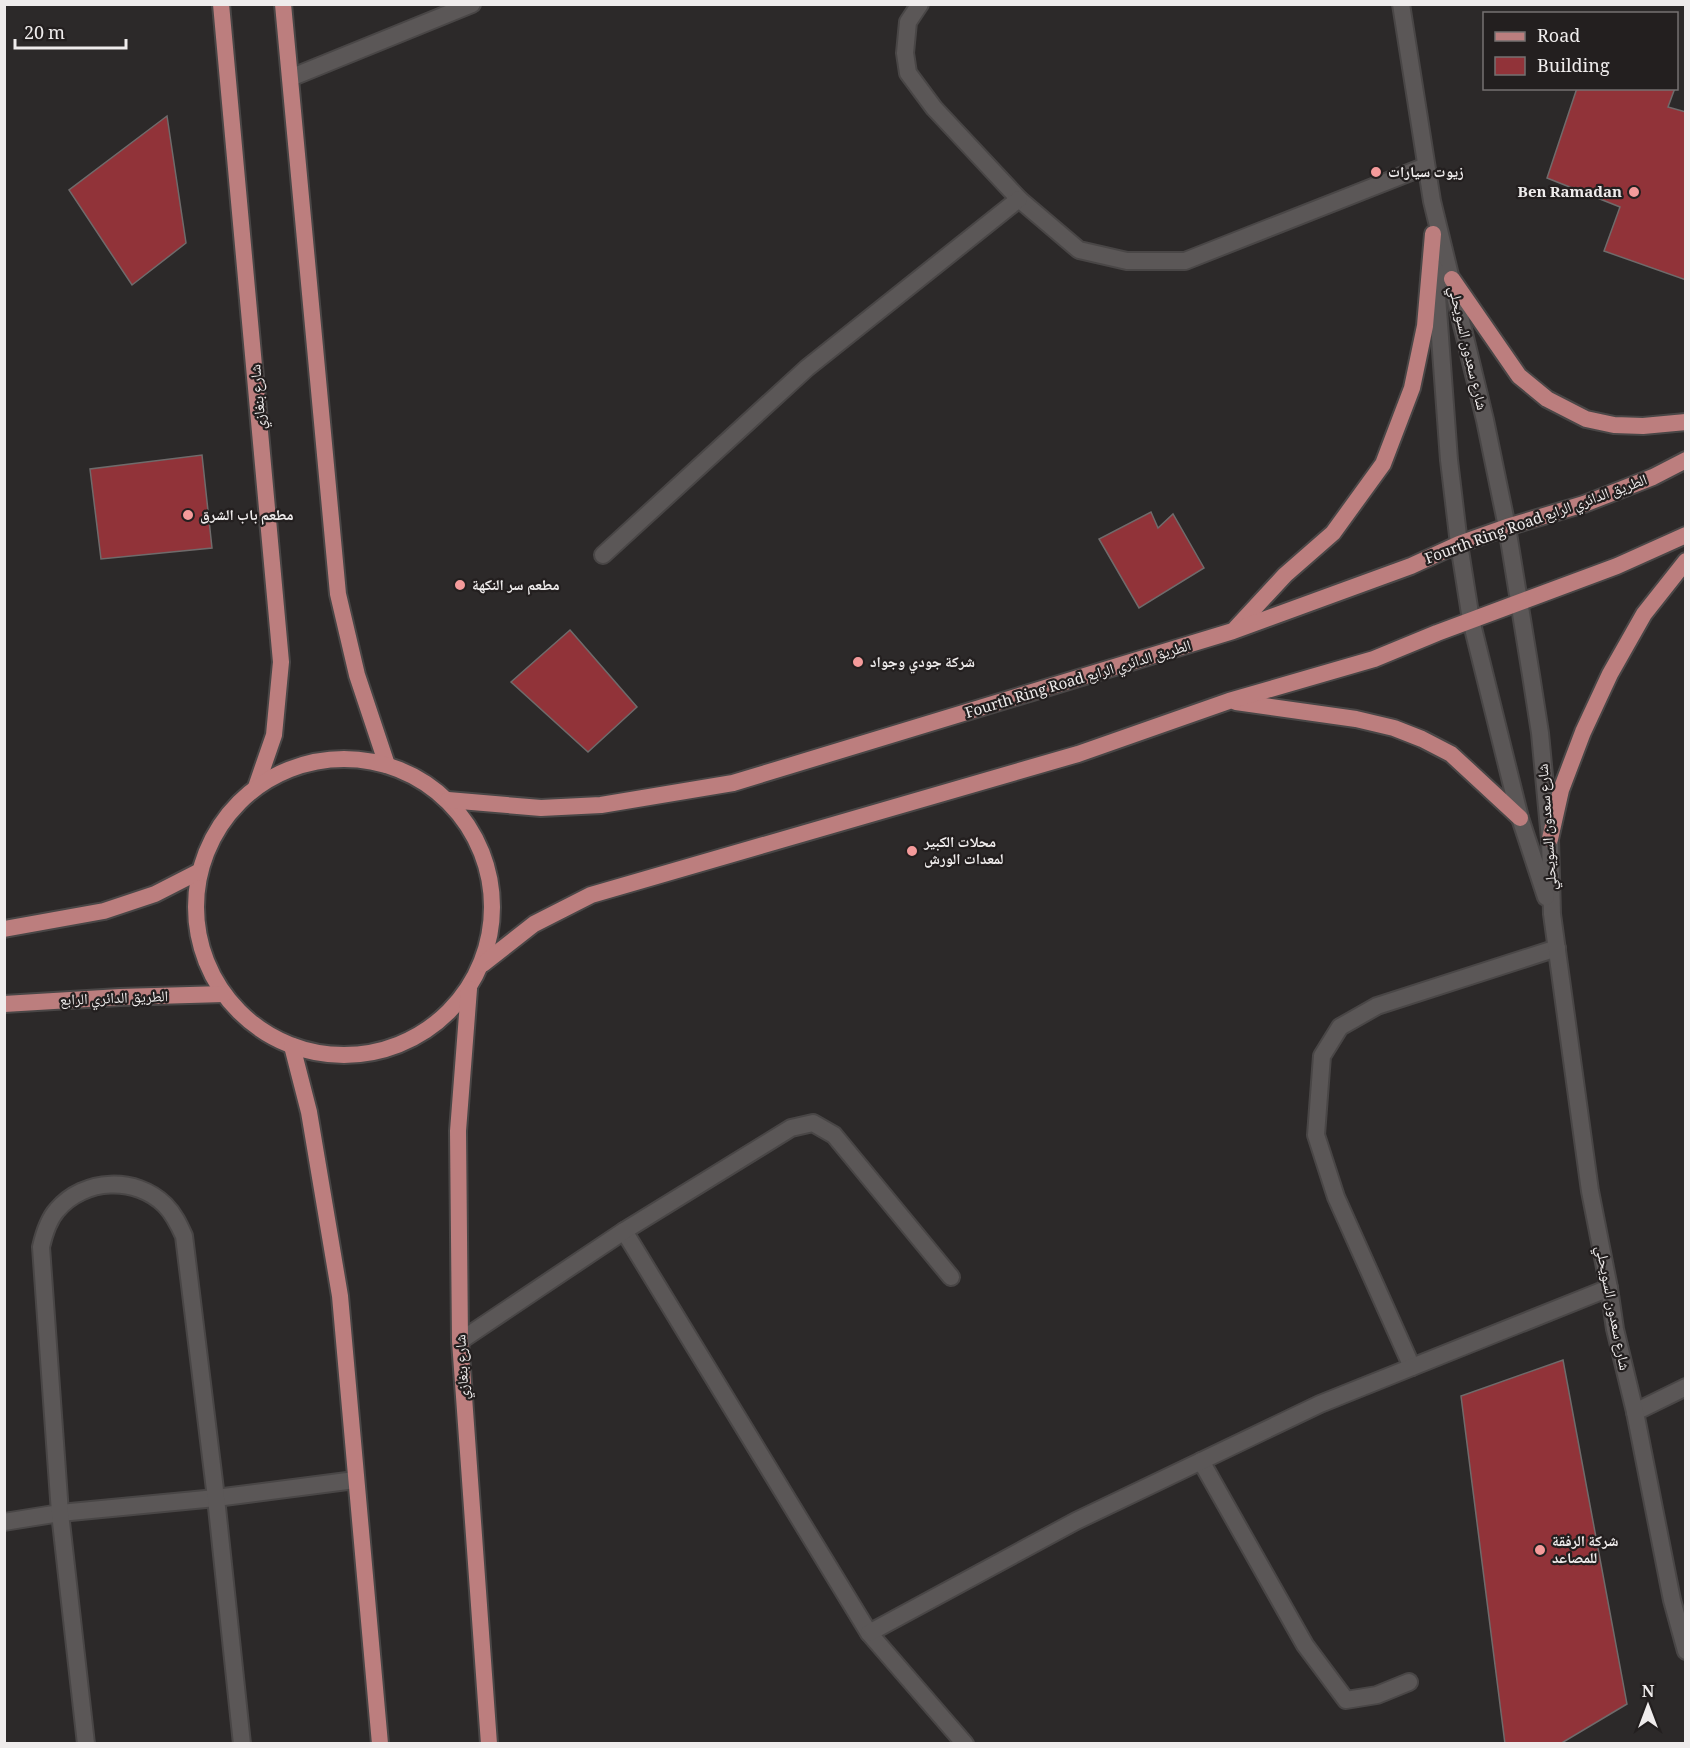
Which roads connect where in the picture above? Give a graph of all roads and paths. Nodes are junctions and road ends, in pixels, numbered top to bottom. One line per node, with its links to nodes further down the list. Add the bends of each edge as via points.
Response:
1 (221, 4): 24 (main road, شارع بنغازي, via 281,662 274,735)
2 (283, 4): 6 (main road)
3 (472, 4): 6 (street)
4 (920, 4): 8 (street, via 908,22 908,73 934,108)
5 (1401, 4): 7 (street, شارع سعدون السويحلي)
6 (290, 78): 23 (main road, via 338,594 357,675)
7 (1426, 166): 8 (street, via 1185,261 1127,261 1079,250); 9 (street, شارع سعدون السويحلي)
8 (1019, 199): 17 (street, via 807,368)
9 (1432, 201): 10 (street); 11 (street, شارع سعدون السويحلي)
10 (1433, 234): 16 (street, via 1441,366); 21 (main road, via 1425,326 1412,388 1383,464 1333,533 1285,575)
11 (1452, 279): 12 (main road, via 1519,376 1547,399 1586,419 1614,424); 14 (street, شارع سعدون السويحلي)
12 (1686, 422)
13 (1686, 460): 14 (main road, Fourth Ring Road الطريق الدائري الرابع, via 1584,504)
14 (1507, 527): 16 (main road, Fourth Ring Road الطريق الدائري الرابع); 19 (street, شارع سعدون السويحلي)
15 (1686, 535): 19 (main road)
16 (1459, 544): 20 (street); 21 (main road, Fourth Ring Road الطريق الدائري الرابع, via 1411,566)
17 (603, 555)
18 (1686, 561): 27 (main road, via 1644,614 1610,674 1561,790)
19 (1518, 603): 20 (main road); 27 (street, شارع سعدون السويحلي, via 1540,733)
20 (1471, 620): 22 (main road, via 1374,659); 26 (street)
21 (1233, 631): 25 (main road, Fourth Ring Road الطريق الدائري الرابع, via 733,783 601,805 542,808)
22 (1229, 701): 26 (main road, via 1356,719 1413,735 1451,754); 32 (main road, via 1078,754 591,895 534,924)
23 (387, 765): 24 (main road, via 360,759 332,759 279,773); 25 (main road, via 416,777)
24 (256, 787): 28 (main road, via 220,825)
25 (448, 800): 32 (main road, via 471,828 486,860 494,894 492,930)
26 (1520, 818): 29 (street)
27 (1550, 839): 29 (street, شارع سعدون السويحلي)
28 (200, 872): 30 (main road, via 155,894 104,911); 34 (main road, via 195,897 199,940 210,972)
29 (1552, 914): 31 (street, شارع سعدون السويحلي)
30 (4, 929)
31 (1557, 948): 39 (street, شارع سعدون السويحلي, via 1590,1191); 41 (street, via 1377,1006 1340,1027 1322,1056 1316,1136 1336,1197)
32 (483, 964): 33 (main road)
33 (469, 989): 36 (main road, via 428,1030 397,1046 362,1055 326,1054); 40 (main road, شارع بنغازي, via 458,1131)
34 (224, 994): 35 (main road, الطريق الدائري الرابع); 36 (main road, via 266,1034)
35 (4, 1004)
36 (292, 1046): 45 (main road, via 309,1112 340,1296)
37 (624, 1231): 38 (street, via 791,1128 813,1123 834,1136); 40 (street); 49 (street)
38 (951, 1277)
39 (1609, 1288): 41 (street); 43 (street, شارع سعدون السويحلي)
40 (460, 1341): 55 (main road, شارع بنغازي)
41 (1412, 1367): 44 (street, via 1320,1404)
42 (1686, 1387): 43 (street)
43 (1635, 1412): 50 (street, شارع سعدون السويحلي, via 1672,1600)
44 (1201, 1461): 49 (street, via 1076,1521); 51 (street, via 1305,1645 1346,1700 1377,1695)
45 (355, 1480): 46 (street); 54 (main road)
46 (216, 1498): 47 (street); 47 (street, via 184,1236 164,1204 131,1186 112,1184 92,1187 57,1210 41,1247); 53 (street)
47 (60, 1513): 48 (street); 52 (street)
48 (4, 1522)
49 (869, 1633): 56 (street)
50 (1686, 1651)
51 (1409, 1682)
52 (86, 1743)
53 (242, 1743)
54 (380, 1743)
55 (489, 1743)
56 (965, 1743)

